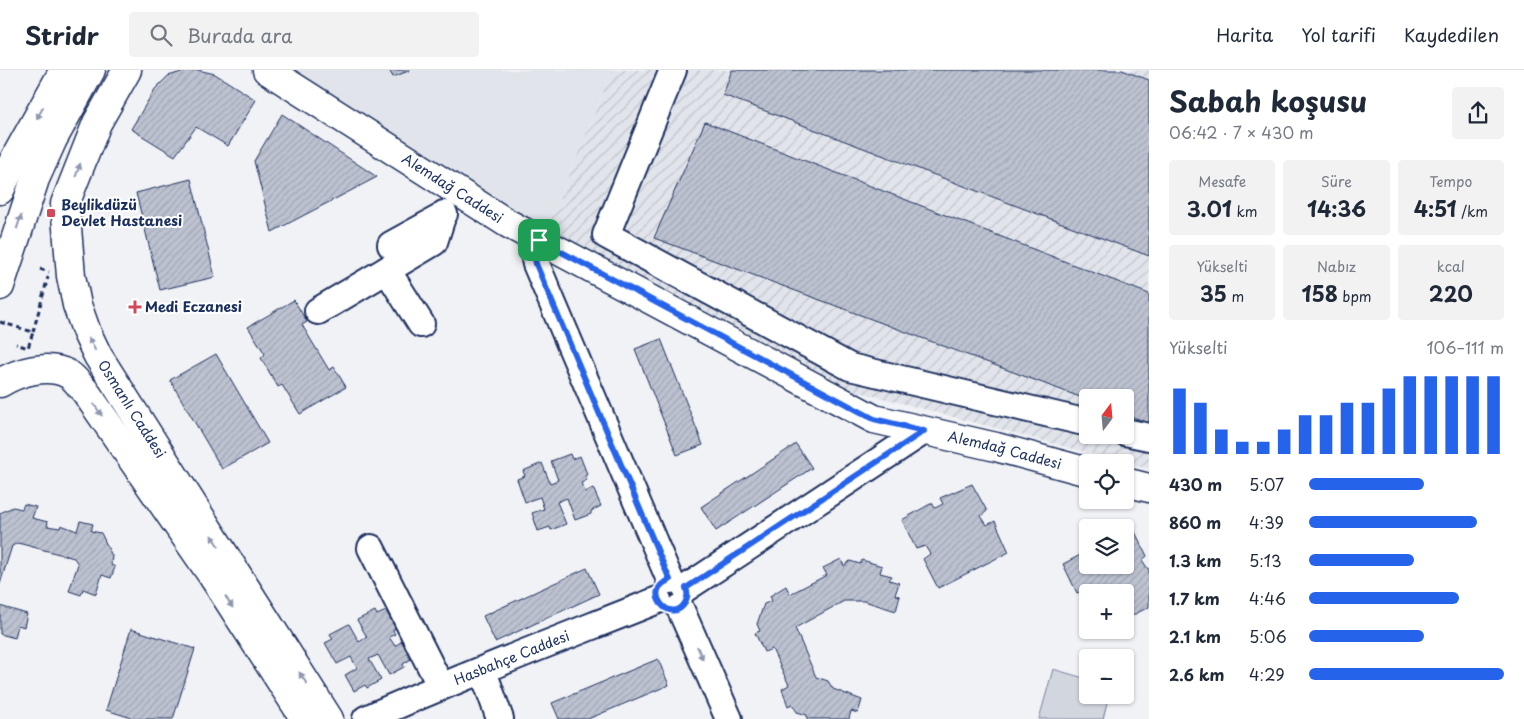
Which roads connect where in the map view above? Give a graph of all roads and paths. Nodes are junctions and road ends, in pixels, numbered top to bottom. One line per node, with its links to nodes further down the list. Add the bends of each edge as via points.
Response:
1 (42, 70): 9 (main road, via 10,133 2,158)
2 (64, 70): 9 (main road, one-way to 9)
3 (91, 70): 8 (main road)
4 (112, 70): 8 (main road, via 74,134 59,150)
5 (127, 70): 11 (main road, Osmanlı Caddesi, one-way to 5, via 98,123)
6 (267, 70): 10 (main road, Alemdağ Caddesi)
7 (673, 70): 22 (street, via 606,235 850,367)
8 (45, 155): 11 (main road); 15 (main road, one-way to 8, via 25,204)
9 (3, 184)
10 (458, 193): 12 (main road, Alemdağ Caddesi); 13 (street, via 442,217 434,242)
11 (65, 204): 34 (main road, Osmanlı Caddesi, one-way to 11, via 98,356 77,304 71,276)
12 (539, 240): 23 (main road, Alemdağ Caddesi, via 874,419); 30 (street, via 534,254 536,264)
13 (389, 258): 16 (street); 18 (street)
14 (48, 278): 19 (path)
15 (0, 286)
16 (318, 311)
17 (0, 322): 19 (path)
18 (420, 324)
19 (33, 332): 20 (path, via 28,348)
20 (16, 344)
21 (0, 383): 33 (main road, Osmanlı Caddesi, one-way to 33, via 30,370 51,369 69,374 85,391 212,575)
22 (1079, 421)
23 (924, 431): 26 (main road, Alemdağ Caddesi); 30 (street, Hasbahçe Caddesi)
24 (1134, 434): 25 (street)
25 (1149, 437)
26 (1079, 470)
27 (1134, 484): 28 (main road)
28 (1149, 488)
29 (371, 548): 32 (street)
30 (673, 594): 31 (street, Hasbahçe Caddesi); 37 (street, one-way to 37)
31 (483, 670): 32 (street, Hasbahçe Caddesi); 36 (street)
32 (440, 685): 35 (street, Hasbahçe Caddesi)
33 (305, 719)
34 (329, 719)
35 (366, 719)
36 (500, 719)
37 (729, 719)

